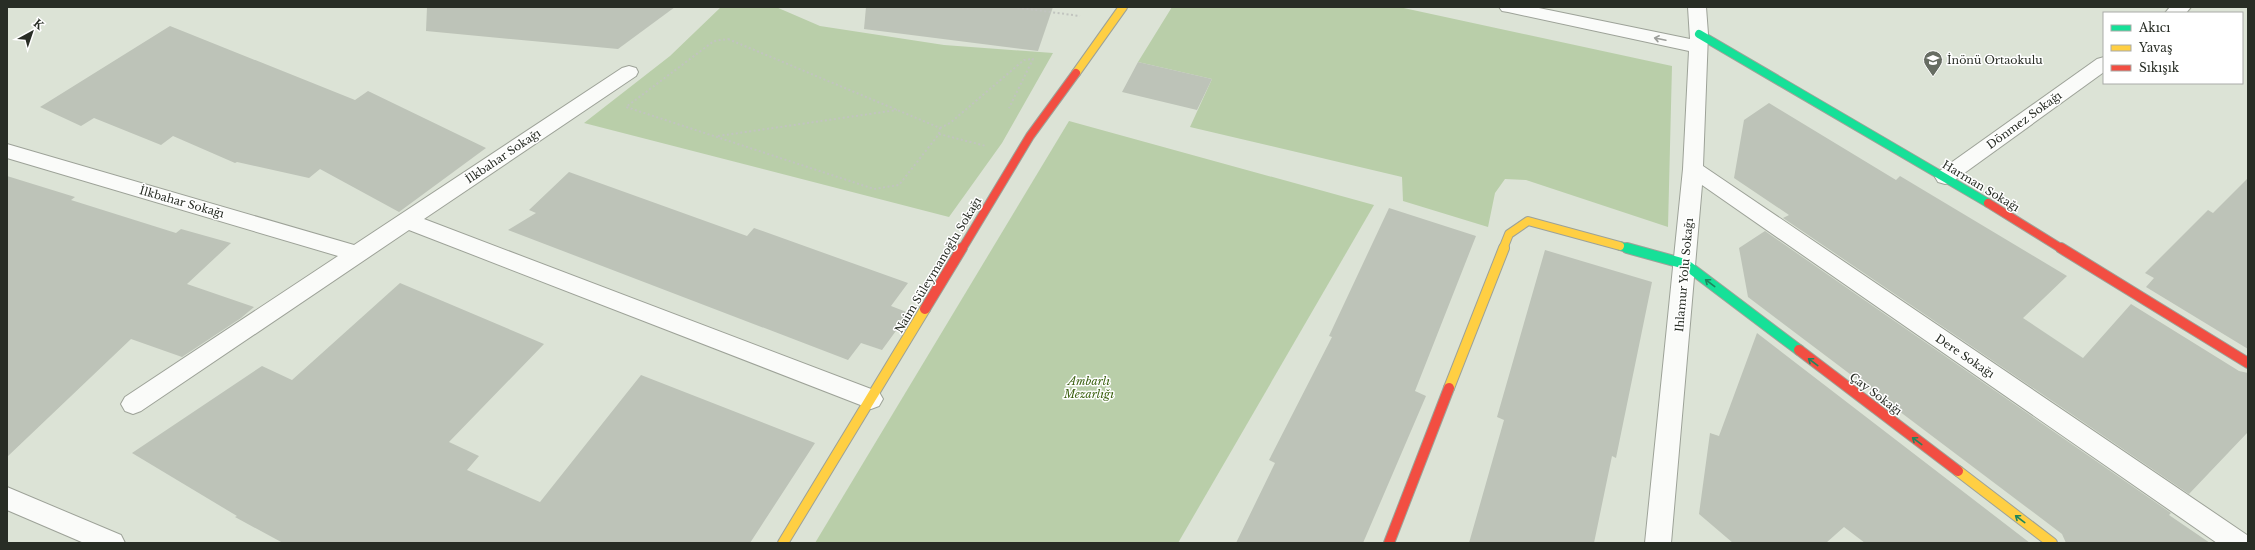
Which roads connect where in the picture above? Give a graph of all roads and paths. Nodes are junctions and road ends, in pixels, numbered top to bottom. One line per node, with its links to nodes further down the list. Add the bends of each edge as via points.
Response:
1 (1013, 7): 5 (path)
2 (1122, 7): 5 (street, Naim Süleymanoğlu Sokağı)
3 (1508, 7): 6 (street, one-way to 3)
4 (1697, 7): 6 (street, Ihlamur Yolu Sokağı)
5 (1113, 20): 22 (street, Naim Süleymanoğlu Sokağı, via 1030,136)
6 (1698, 41): 16 (street, Ihlamur Yolu Sokağı); 17 (street, Harman Sokağı)
7 (2103, 64): 17 (street, Dönmez Sokağı)
8 (628, 72): 18 (street, İlkbahar Sokağı)
9 (898, 110): 11 (path); 13 (path); 13 (path, via 728,39 714,41 626,107)
10 (1006, 115): 11 (path, via 1033,59 1024,60 950,123)
11 (940, 128): 12 (path)
12 (939, 134): 13 (path, via 899,185 874,188); 14 (path)
13 (716, 136)
14 (991, 147)
15 (7, 151): 19 (street, İlkbahar Sokağı)
16 (1693, 169): 20 (street, Ihlamur Yolu Sokağı); 30 (street, Dere Sokağı)
17 (1945, 177): 21 (street, Harman Sokağı)
18 (407, 221): 19 (street, İlkbahar Sokağı); 22 (street)
19 (358, 254): 23 (street, İlkbahar Sokağı)
20 (1685, 264): 25 (street, Ihlamur Yolu Sokağı); 28 (street, via 1528,221 1509,234); 29 (street, Çay Sokağı, one-way to 20)
21 (2248, 363)
22 (871, 399): 27 (street, Naim Süleymanoğlu Sokağı)
23 (133, 404)
24 (7, 498): 26 (street)
25 (1664, 539)
26 (112, 543)
27 (783, 543)
28 (1389, 543)
29 (2052, 543)
30 (2238, 543)

